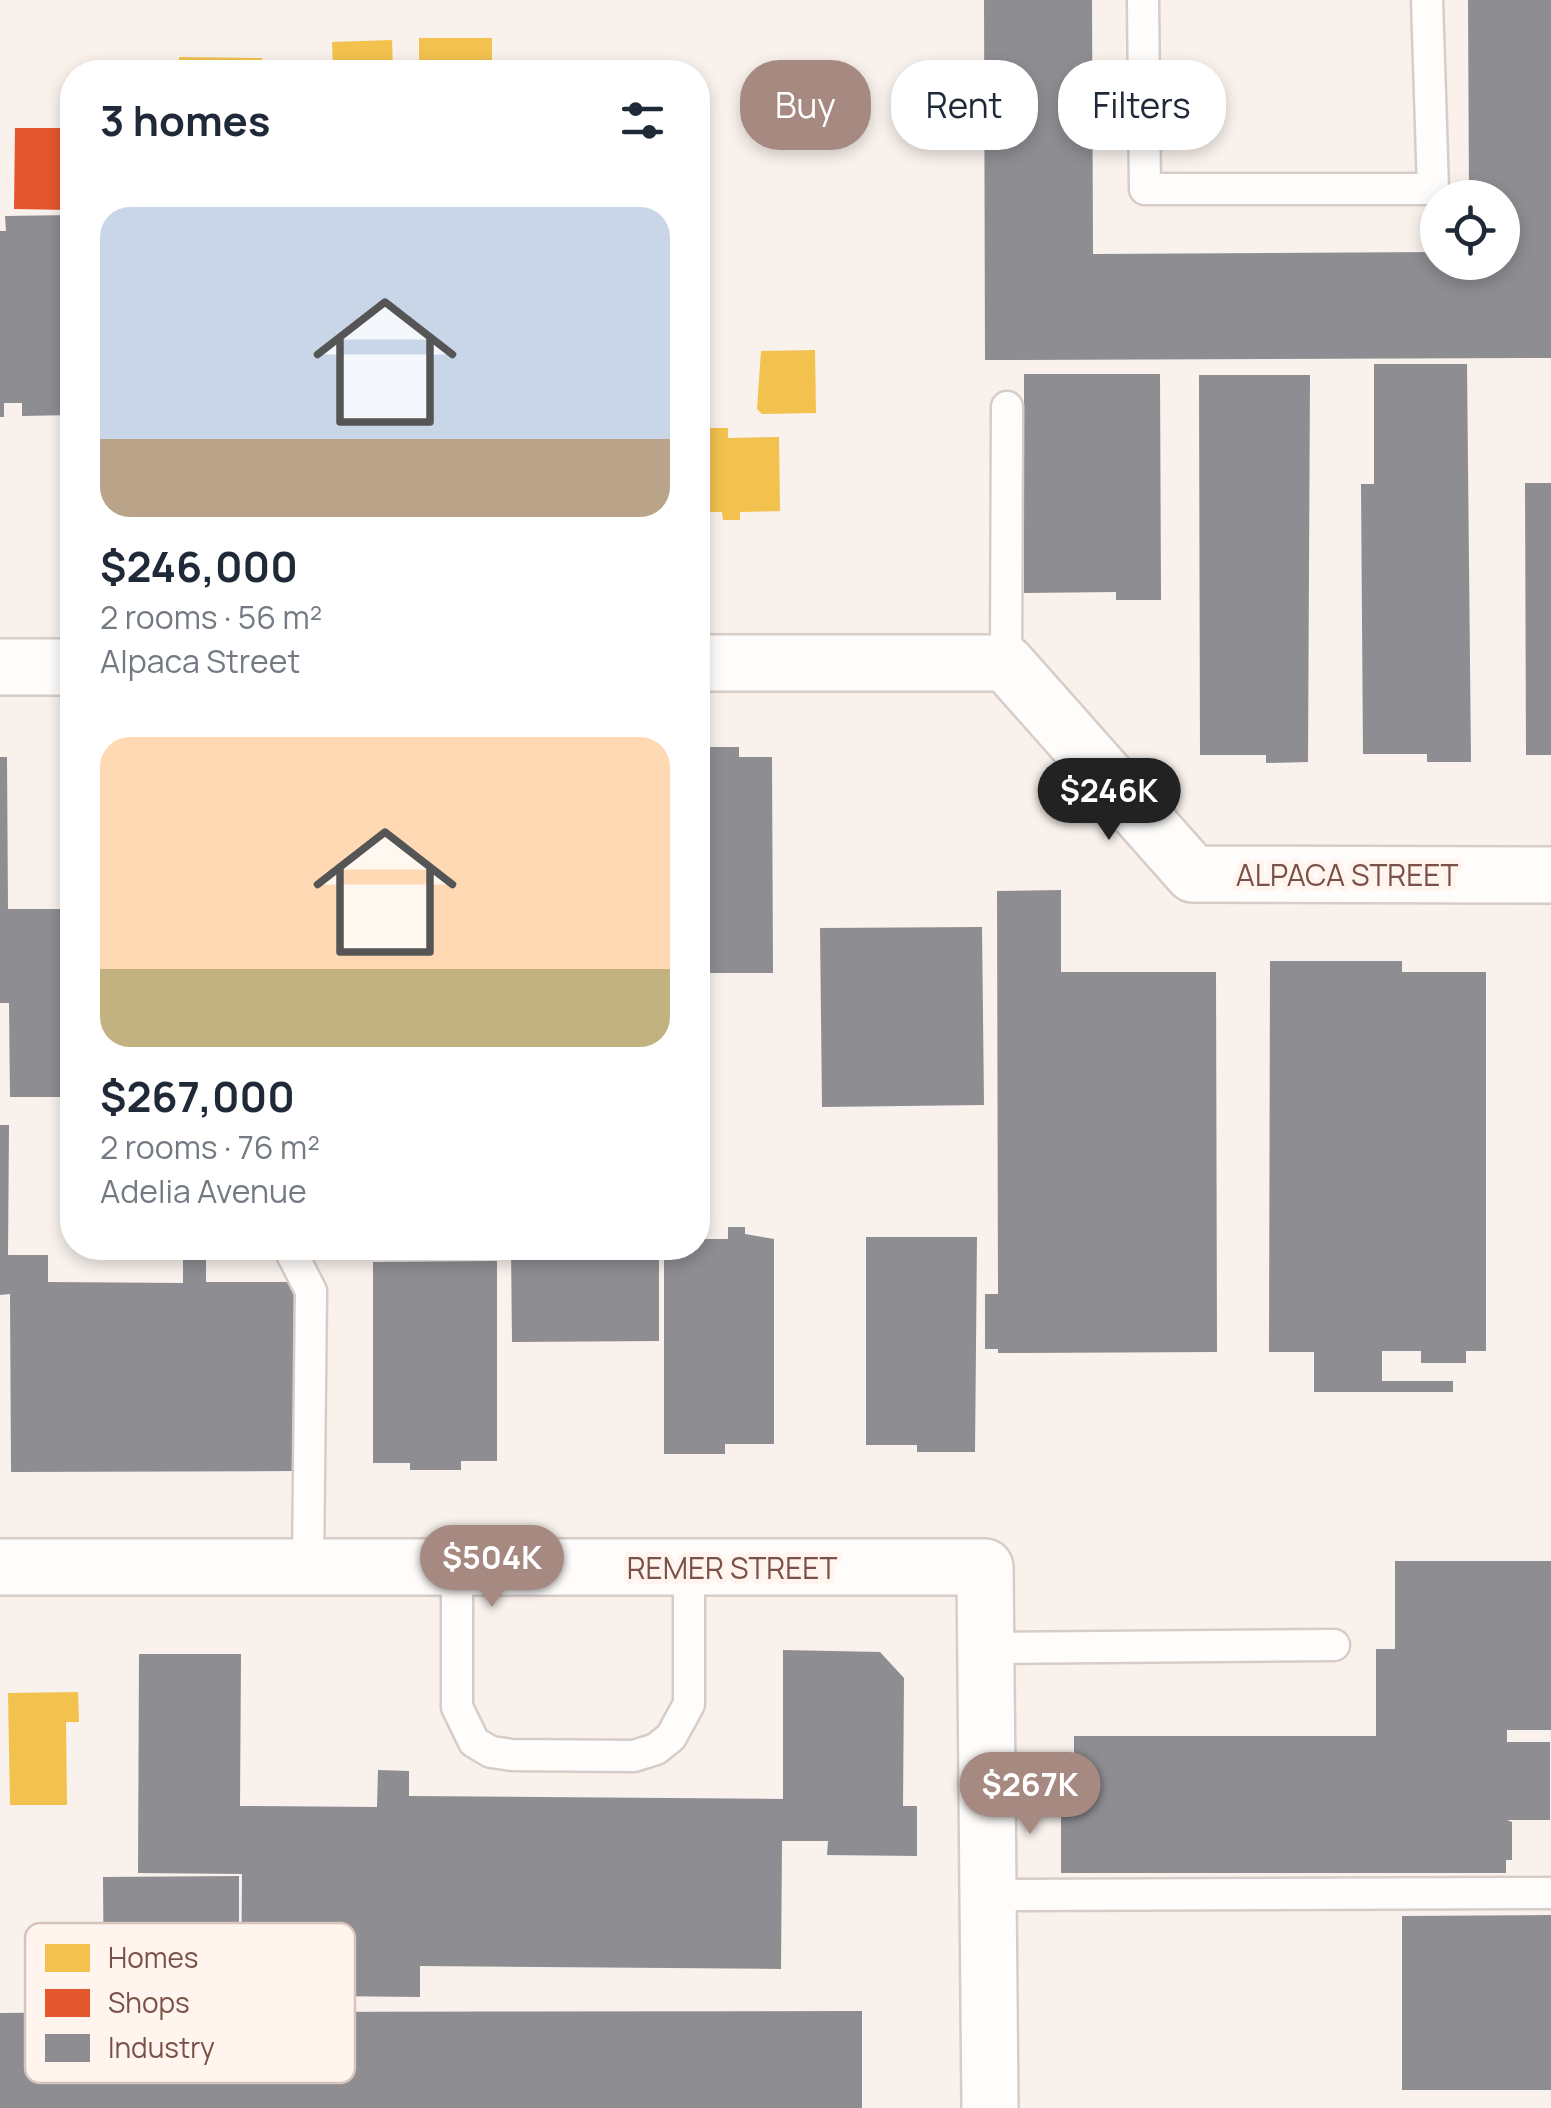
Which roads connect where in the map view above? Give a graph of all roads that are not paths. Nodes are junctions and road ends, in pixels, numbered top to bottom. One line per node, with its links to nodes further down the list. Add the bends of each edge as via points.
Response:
1 (1143, 0): 2 (lane, via 1145,188 1433,188)
2 (1427, 0)
3 (1007, 407): 4 (lane)
4 (1006, 662): 5 (street); 8 (street, ALPACA STREET, via 1193,874)
5 (710, 663)
6 (60, 666): 7 (street)
7 (0, 667)
8 (1551, 874)
9 (295, 1260): 11 (lane, via 311,1290)
10 (0, 1567): 11 (street, REMER STREET)
11 (308, 1567): 12 (street, REMER STREET)
12 (457, 1567): 13 (street, REMER STREET); 13 (lane, via 457,1707 474,1742 491,1752 616,1756 656,1749 685,1714)
13 (689, 1567): 15 (street, REMER STREET, via 985,1567)
14 (1334, 1645): 15 (lane)
15 (986, 1648): 17 (street)
16 (1551, 1893): 17 (lane)
17 (988, 1895): 18 (street)
18 (990, 2108)

